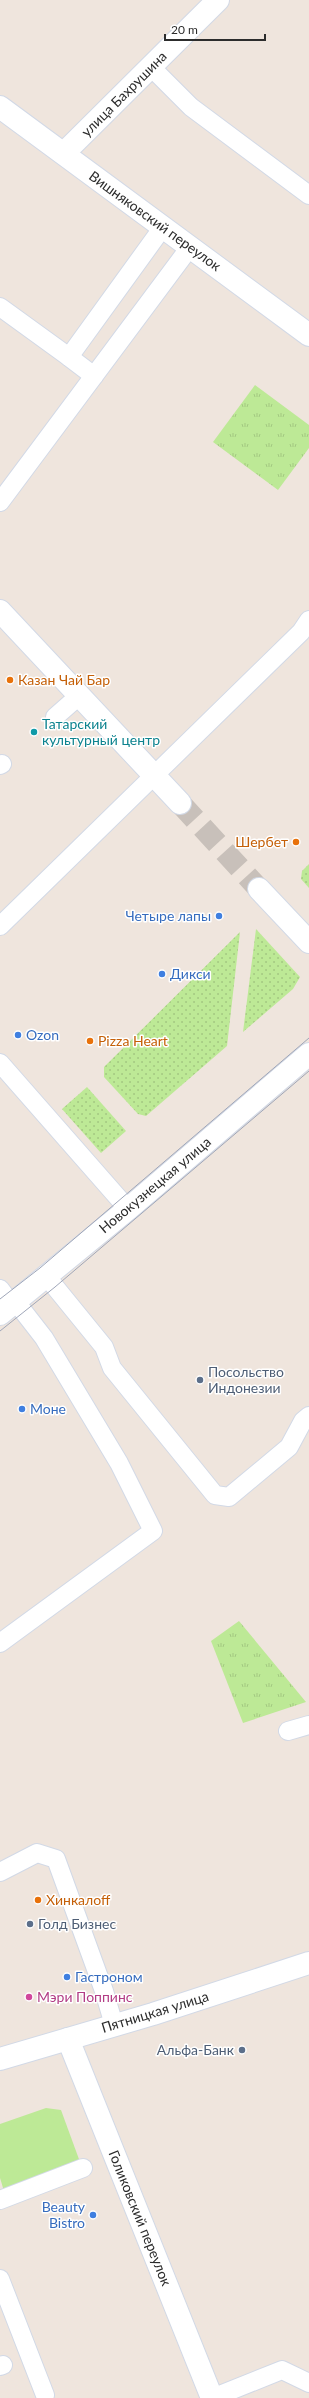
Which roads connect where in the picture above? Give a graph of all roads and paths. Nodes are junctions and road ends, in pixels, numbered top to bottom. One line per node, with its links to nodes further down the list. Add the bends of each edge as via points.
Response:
1 (218, 0): 2 (street, улица Бахрушина)
2 (151, 67): 4 (street, улица Бахрушина); 5 (lane, via 191,107)
3 (0, 107): 4 (street, Вишняковский переулок)
4 (64, 154): 6 (street, Вишняковский переулок)
5 (309, 195)
6 (163, 227): 7 (street, Вишняковский переулок); 10 (lane)
7 (190, 247): 9 (street, Вишняковский переулок); 11 (lane)
8 (0, 307): 10 (lane)
9 (309, 335)
10 (69, 357): 11 (lane)
11 (94, 376): 12 (lane)
12 (0, 502)
13 (2, 618): 15 (street)
14 (309, 620): 17 (lane, via 301,632)
15 (80, 695): 16 (lane); 17 (street)
16 (55, 717)
17 (154, 775): 18 (street); 20 (lane)
18 (180, 803)
19 (259, 889): 21 (street)
20 (0, 926)
21 (309, 942)
22 (309, 1054): 24 (street, Новокузнецкая улица)
23 (0, 1064): 24 (lane)
24 (128, 1209): 25 (street, Новокузнецкая улица)
25 (47, 1277): 26 (street, Новокузнецкая улица); 27 (lane, via 104,1347 112,1368 215,1495 229,1497 289,1447)
26 (7, 1302): 28 (lane, via 44,1338 118,1463 153,1531)
27 (309, 1416)
28 (0, 1643)
29 (309, 1725): 30 (lane)
30 (288, 1731)
31 (0, 1872): 33 (lane, via 37,1853 56,1859)
32 (309, 1963): 33 (street, Пятницкая улица)
33 (114, 2025): 34 (street, Пятницкая улица)
34 (68, 2039): 35 (street, Пятницкая улица); 41 (street, Голиковский переулок)
35 (0, 2059)
36 (83, 2168): 37 (lane)
37 (0, 2200)
38 (0, 2279): 40 (lane)
39 (309, 2383): 41 (lane, via 282,2370)
40 (45, 2395)
41 (212, 2398)

